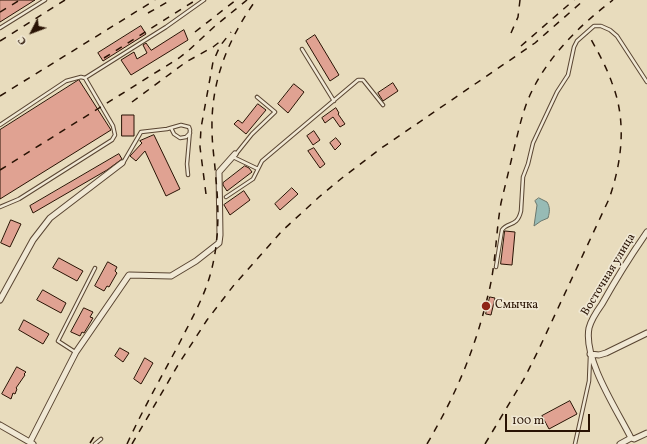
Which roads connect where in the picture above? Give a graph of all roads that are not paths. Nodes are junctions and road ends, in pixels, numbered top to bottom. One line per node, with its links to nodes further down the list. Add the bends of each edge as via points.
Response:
1 (45, 0): 3 (lane)
2 (204, 0): 5 (lane)
3 (0, 28)
4 (302, 50): 8 (lane)
5 (85, 78): 10 (lane, via 66,81); 18 (lane, via 113,126 115,135 112,140 19,199)
6 (647, 82): 20 (lane, via 617,36 610,30 594,26 577,41 568,75 533,143 523,177 522,211 514,223 502,230)
7 (257, 97): 13 (lane, via 275,112)
8 (334, 100): 9 (lane, via 358,80 363,80); 15 (lane, via 262,162)
9 (383, 105)
10 (0, 125)
11 (171, 128): 12 (lane, via 186,126 189,127); 12 (lane, via 180,138 186,138); 14 (lane, via 141,132)
12 (190, 133): 16 (lane)
13 (234, 156): 15 (lane); 24 (street, via 219,172 220,240 216,246 171,276 129,275)
14 (122, 163): 22 (street, via 47,221 33,240)
15 (258, 169): 17 (lane, via 253,178)
16 (188, 175)
17 (226, 197)
18 (0, 207)
19 (647, 232): 25 (street, Восточная улица, via 618,274 593,320 589,330)
20 (496, 267)
21 (95, 268): 24 (lane, via 58,340)
22 (0, 300)
23 (647, 333): 25 (street, via 606,353)
24 (76, 352): 30 (street)
25 (590, 354): 29 (street, Восточная улица); 32 (lane, via 589,381)
26 (0, 425): 30 (street)
27 (647, 433): 29 (street)
28 (101, 439): 31 (lane)
29 (634, 440): 33 (street)
30 (32, 443)
31 (95, 444)
32 (575, 444)
33 (620, 444)

